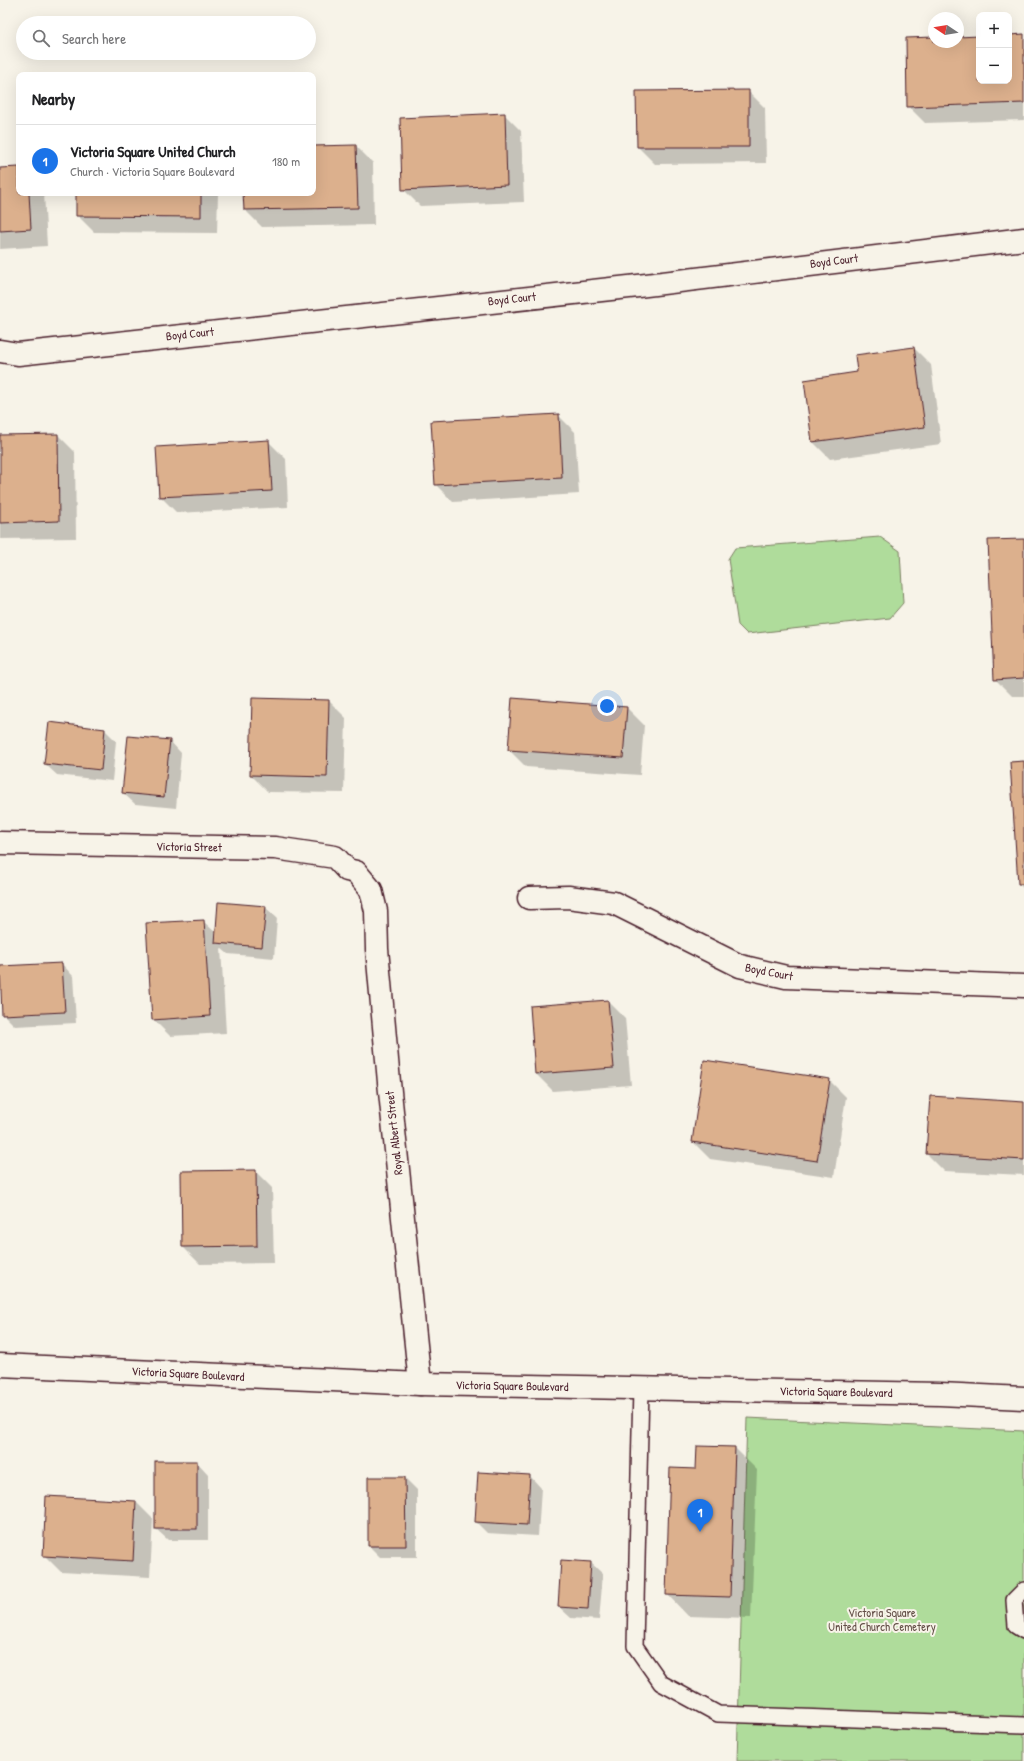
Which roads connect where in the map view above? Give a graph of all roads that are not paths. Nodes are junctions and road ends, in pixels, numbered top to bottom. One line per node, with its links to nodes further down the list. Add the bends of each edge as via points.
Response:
1 (1024, 239): 2 (street, Boyd Court, via 638,286 18,354)
2 (0, 351)
3 (0, 843): 4 (street, Victoria Street, via 275,848 335,857 347,870 356,872)
4 (367, 885): 8 (street, Royal Albert Street, via 371,890 376,910 388,1074)
5 (528, 898): 6 (street, Boyd Court, via 568,897 614,903 740,966 786,977)
6 (1024, 986)
7 (0, 1365): 8 (street, Victoria Square Boulevard)
8 (420, 1384): 9 (street, Victoria Square Boulevard)
9 (640, 1388): 10 (street, Victoria Square Boulevard); 13 (lane, via 635,1646 661,1683 718,1714)
10 (1024, 1398)
11 (1024, 1590): 12 (lane, via 1014,1600 1016,1626)
12 (1024, 1631)
13 (1024, 1725)

